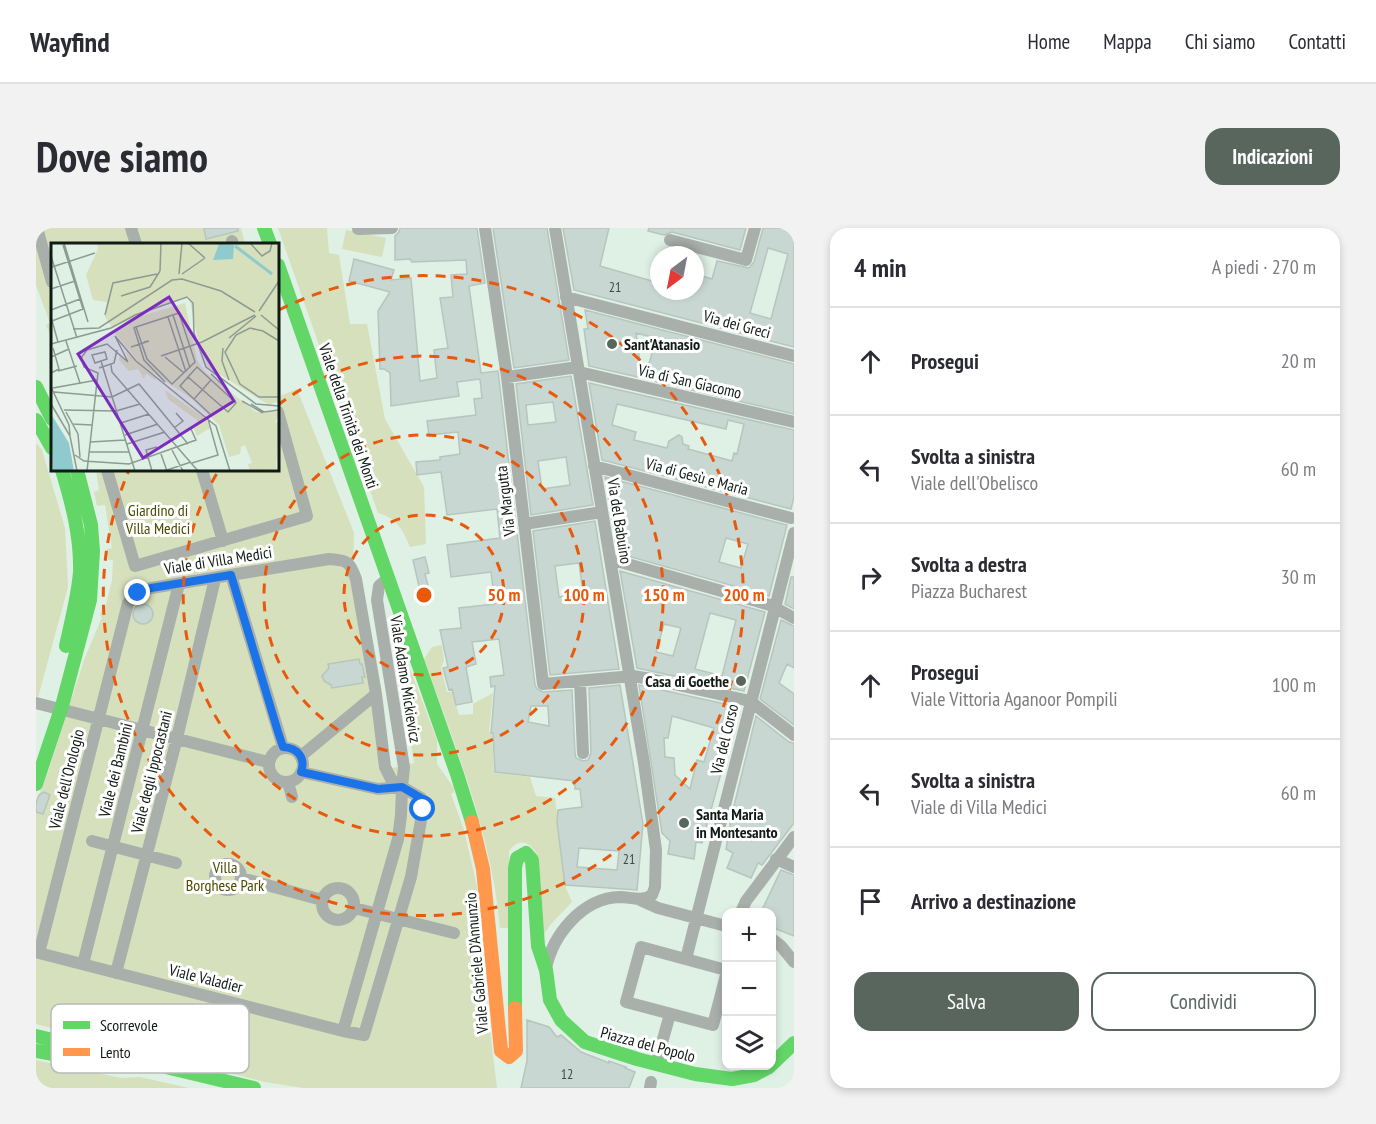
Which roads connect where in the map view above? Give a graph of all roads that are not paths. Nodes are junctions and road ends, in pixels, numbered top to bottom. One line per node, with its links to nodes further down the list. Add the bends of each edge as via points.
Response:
1 (37, 228): 13 (street)
2 (131, 228): 10 (street)
3 (264, 228): 11 (street)
4 (392, 228): 8 (street)
5 (485, 228): 17 (street, Via Margutta)
6 (555, 228): 14 (street, Via del Babuino)
7 (755, 228): 9 (street, via 746,260)
8 (358, 229)
9 (670, 240)
10 (136, 243)
11 (270, 243)
12 (279, 268): 37 (street, Viale della Trinità dei Monti)
13 (51, 278)
14 (566, 297): 15 (street, Via dei Greci); 16 (street, Via del Babuino)
15 (794, 356)
16 (579, 369): 17 (street); 22 (street, Via di San Giacomo); 24 (street, Via del Babuino)
17 (507, 377): 31 (street, Via Margutta)
18 (36, 387): 20 (street)
19 (279, 416): 33 (street, via 307,516)
20 (51, 417)
21 (36, 420): 23 (street)
22 (794, 422)
23 (51, 446)
24 (594, 466): 29 (street, Via del Babuino); 30 (street, Via di Gesù e Maria)
25 (62, 471): 51 (street, via 78,533 78,586 45,729)
26 (77, 471): 57 (street, via 92,526 93,584 55,732)
27 (107, 471): 33 (street, via 135,566)
28 (202, 471): 33 (street)
29 (602, 512): 31 (street); 34 (street, Via del Babuino)
30 (791, 518)
31 (524, 524): 42 (street, Via Margutta, via 543,684)
32 (794, 533): 39 (street, Via del Corso)
33 (223, 541)
34 (610, 560): 39 (street); 41 (street, Via del Babuino)
35 (231, 575): 36 (street, Viale di Villa Medici); 43 (street, Viale di Villa Medici, via 329,559 349,563 356,579); 50 (street)
36 (215, 579): 38 (street, Viale di Villa Medici); 49 (street, Viale degli Ippocastani)
37 (387, 579): 58 (street, Viale Adamo Mickievicz, via 379,586 377,600 404,766); 82 (street, Viale Gabriele D'Annunzio, via 478,846 500,1048 505,1056 516,1051 515,868 523,853 532,860 538,946)
38 (179, 584): 46 (street, Viale di Villa Medici, via 151,588 128,603); 47 (street, Viale dei Bambini)
39 (775, 607): 40 (street); 44 (street, Via del Corso)
40 (794, 618)
41 (630, 677): 42 (street, Via Margutta); 44 (street, Via Margutta); 68 (street, Via del Babuino, via 656,854 654,890 649,897)
42 (580, 681): 52 (street)
43 (376, 694): 53 (street); 58 (street, via 385,767 391,779)
44 (750, 701): 48 (street); 73 (street, Via del Corso)
45 (36, 703): 46 (street)
46 (98, 718): 47 (street); 78 (street, Viale dell'Orologio)
47 (142, 730): 49 (street); 62 (street, Viale dei Bambini)
48 (794, 735)
49 (177, 738): 54 (street); 63 (street, Viale degli Ippocastani)
50 (283, 747): 53 (street, via 296,750); 54 (street)
51 (36, 752)
52 (583, 753)
53 (301, 756): 55 (street)
54 (268, 762): 56 (street, via 275,779)
55 (301, 772): 56 (street); 58 (street, via 378,789)
56 (288, 782): 59 (street)
57 (36, 784)
58 (402, 787): 72 (street, Viale Adamo Mickievicz, via 398,840); 74 (street, via 418,795 423,804)
59 (292, 797)
60 (794, 837): 64 (street)
61 (92, 841): 62 (street)
62 (113, 846): 63 (street); 81 (street, Viale dei Bambini)
63 (146, 855): 65 (street); 84 (street, Viale degli Ippocastani)
64 (776, 859): 66 (street); 71 (street)
65 (176, 863)
66 (794, 867)
67 (241, 878): 69 (street)
68 (638, 899): 73 (street, Piazza del Popolo); 82 (street, Piazza del Popolo, via 608,899 580,912 558,937)
69 (322, 900): 70 (street, via 327,892 342,888 354,898); 70 (street, via 325,915 334,920 349,917)
70 (354, 908): 72 (street)
71 (743, 908)
72 (377, 914): 74 (street); 89 (street, Viale Adamo Mickievicz)
73 (697, 918): 75 (street, Piazza del Popolo); 79 (street)
74 (400, 919): 76 (street); 89 (street, Viale Valadier, via 364,1035)
75 (722, 925)
76 (454, 933)
77 (776, 942): 80 (street)
78 (39, 953): 81 (street, Viale Valadier)
79 (686, 959): 83 (street); 88 (street, via 641,947 626,1002)
80 (794, 962)
81 (83, 964): 84 (street, Viale Valadier)
82 (546, 970): 92 (street, Piazza del Popolo, via 550,1000 561,1020 585,1042 610,1051 695,1074 732,1079 763,1071)
83 (722, 971)
84 (116, 973): 86 (street, Viale Valadier)
85 (722, 988): 88 (street, via 713,1025)
86 (237, 1004)
87 (249, 1007): 89 (street, Viale Valadier)
88 (670, 1014): 95 (street, Piazza del Popolo)
89 (343, 1031)
90 (36, 1036): 91 (street)
91 (51, 1040)
92 (794, 1043)
93 (36, 1051): 94 (street)
94 (51, 1054)
95 (658, 1057)
96 (135, 1073): 98 (street)
97 (191, 1073): 99 (street)
98 (202, 1088)
99 (254, 1088)

